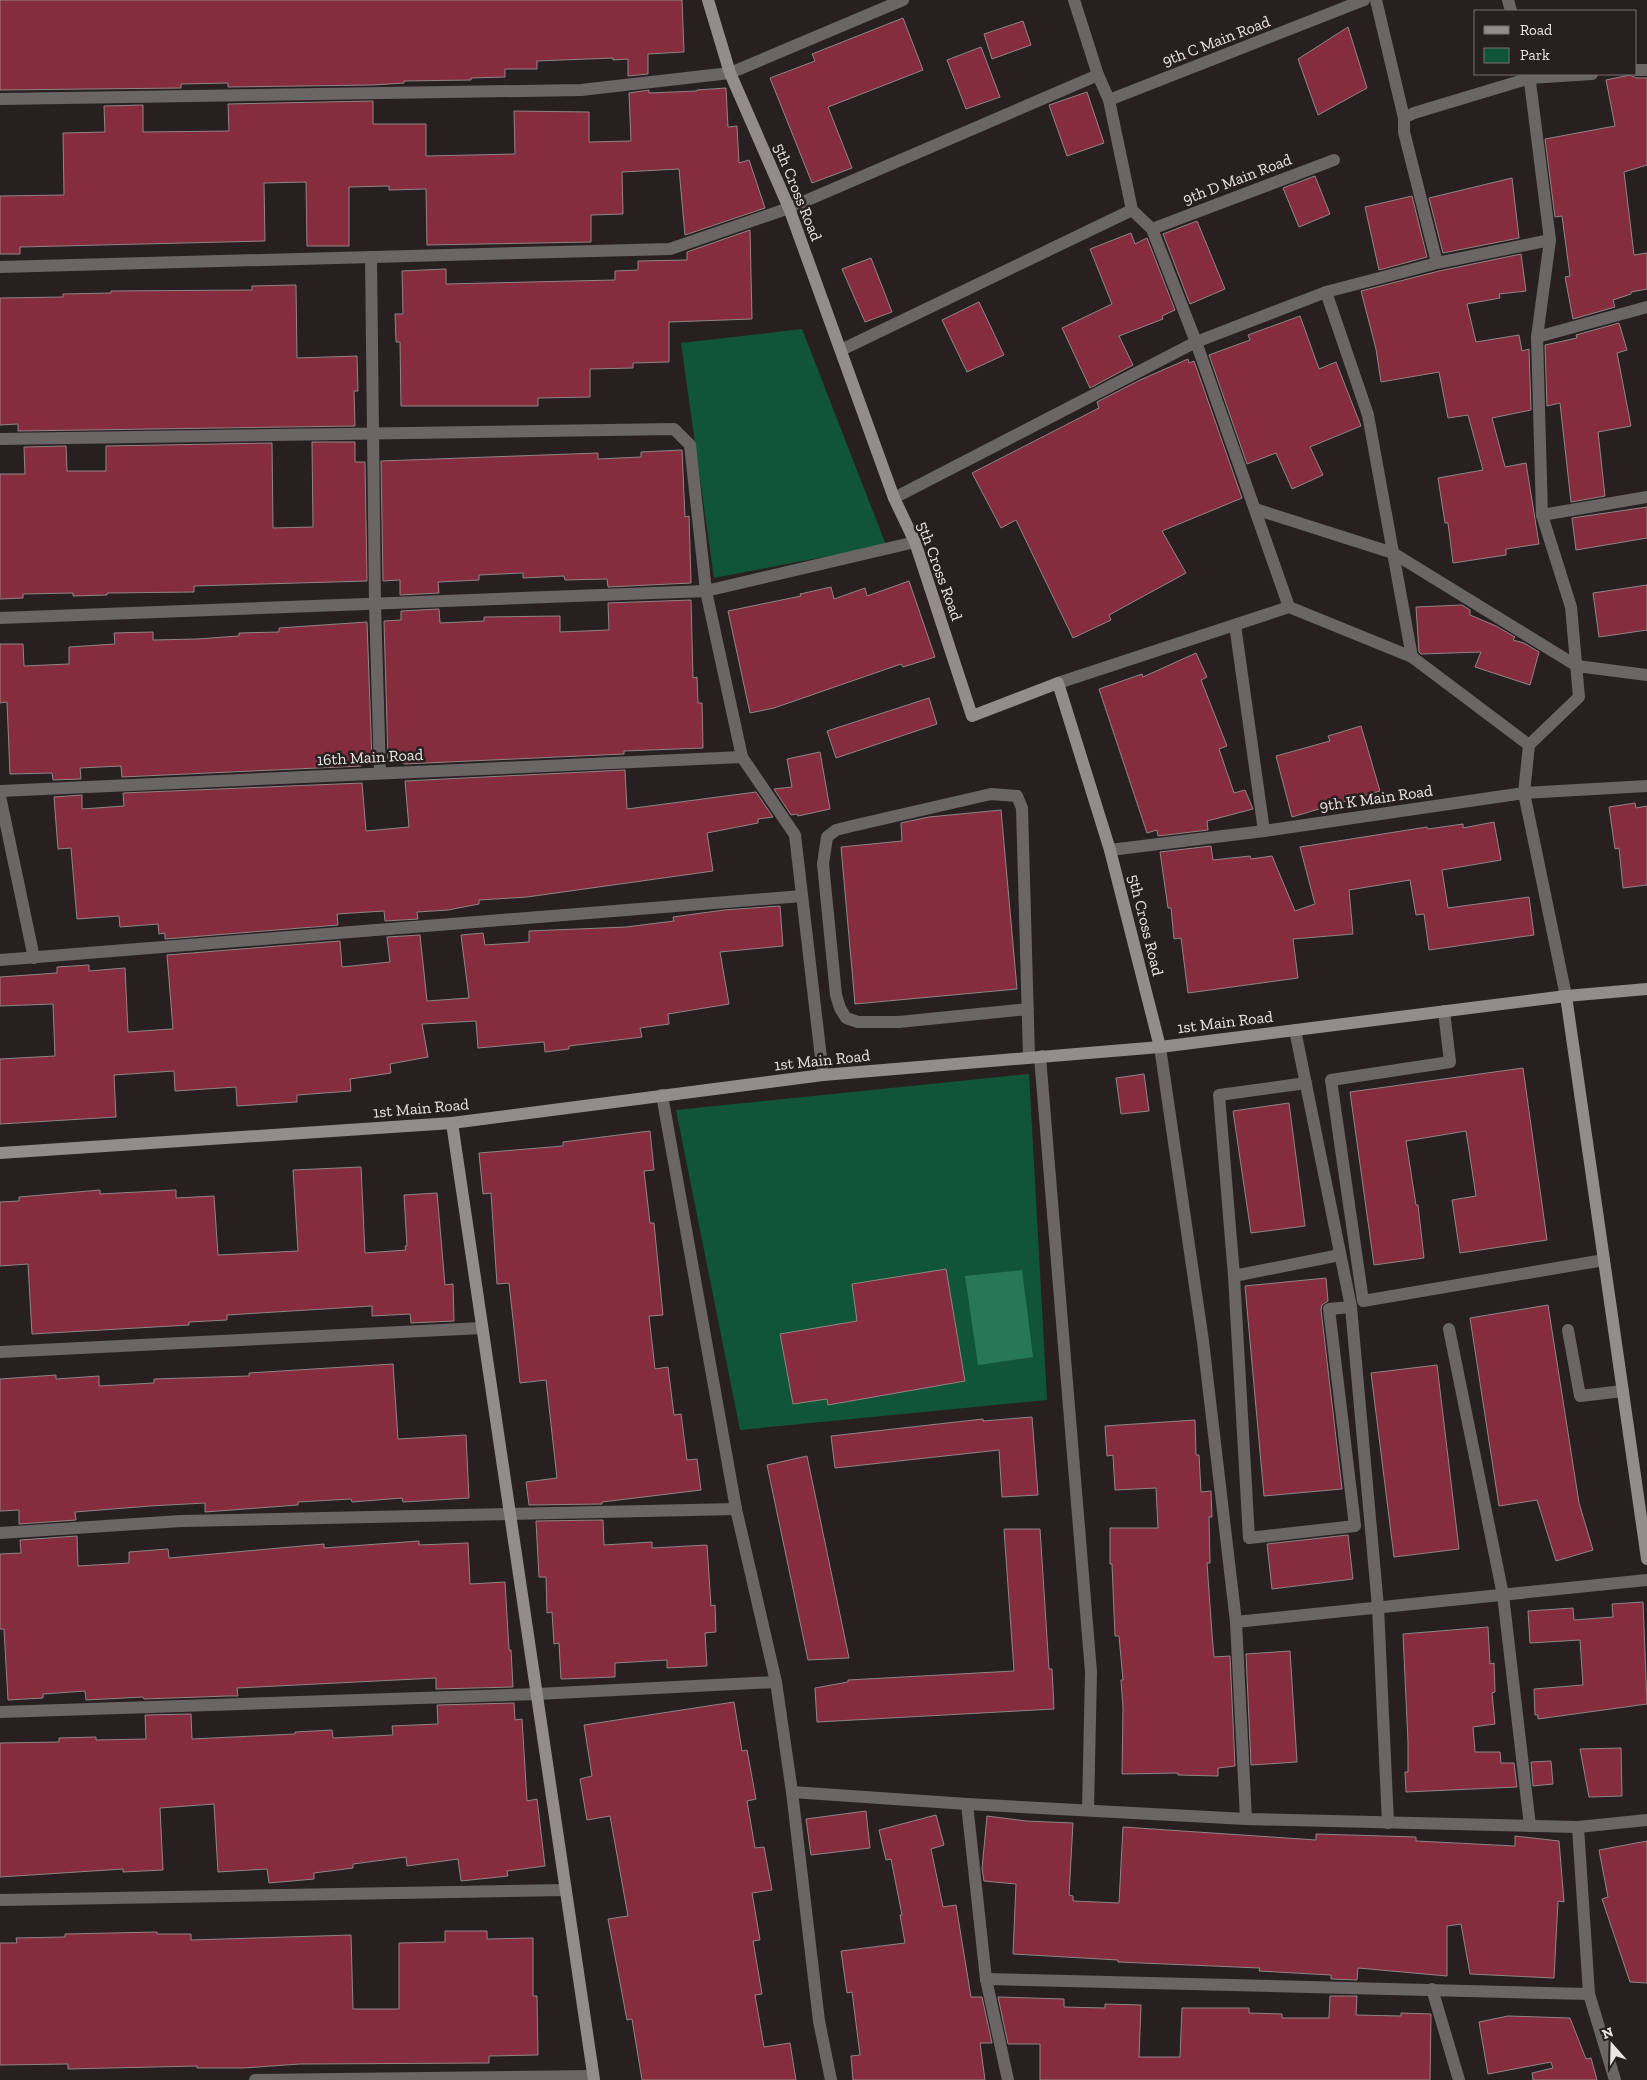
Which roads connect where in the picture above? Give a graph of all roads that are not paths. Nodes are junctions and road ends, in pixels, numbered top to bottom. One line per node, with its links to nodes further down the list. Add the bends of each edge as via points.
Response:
1 (708, 0): 6 (street, 5th Cross Road)
2 (903, 0): 6 (street)
3 (1074, 0): 7 (street)
4 (1364, 0): 11 (street, 9th C Main Road)
5 (1376, 0): 12 (street)
6 (730, 72): 10 (street, via 580,90); 14 (street, 5th Cross Road)
7 (1098, 75): 11 (street); 14 (street)
8 (1561, 75): 9 (street)
9 (1530, 76): 12 (street); 17 (street)
10 (0, 99)
11 (1109, 100): 15 (street)
12 (1404, 118): 19 (street, via 1404,132)
13 (1334, 160): 16 (street, 9th D Main Road)
14 (789, 208): 18 (street, via 670,249); 25 (street, 5th Cross Road)
15 (1132, 210): 16 (street); 25 (street)
16 (1152, 229): 24 (street)
17 (1550, 240): 19 (street); 23 (street)
18 (371, 257): 20 (street); 26 (street)
19 (1437, 263): 21 (street)
20 (0, 267)
21 (1326, 292): 24 (street); 33 (street, via 1368,415)
22 (1647, 306): 23 (street)
23 (1537, 338): 31 (street)
24 (1196, 342): 29 (street); 30 (street)
25 (841, 350): 29 (street, 5th Cross Road)
26 (372, 433): 27 (street); 34 (street, via 674,429 690,445); 35 (street)
27 (0, 439)
28 (1647, 497): 31 (street)
29 (894, 498): 32 (street, 5th Cross Road)
30 (1255, 509): 33 (street); 36 (street)
31 (1542, 515): 40 (street, via 1571,607)
32 (915, 542): 34 (street); 42 (street, 5th Cross Road, via 972,716)
33 (1393, 553): 39 (street); 40 (street)
34 (706, 591): 35 (street); 44 (street)
35 (375, 604): 37 (street); 45 (street)
36 (1290, 607): 38 (street); 39 (street)
37 (0, 618)
38 (1235, 624): 42 (street); 50 (street)
39 (1412, 657): 43 (street)
40 (1577, 666): 41 (street); 43 (street, via 1579,697)
41 (1647, 675)
42 (1058, 683): 51 (street, 5th Cross Road)
43 (1529, 745): 48 (street)
44 (742, 757): 45 (street, 16th Main Road); 52 (street, via 795,835)
45 (380, 772): 47 (street, 16th Main Road)
46 (1647, 786): 48 (street, 9th K Main Road)
47 (0, 791)
48 (1524, 793): 50 (street, 9th K Main Road); 56 (street)
49 (0, 796): 53 (street)
50 (1264, 830): 51 (street, 9th K Main Road)
51 (1110, 850): 60 (street, 5th Cross Road)
52 (802, 896): 53 (street); 62 (street)
53 (34, 958): 54 (street)
54 (0, 960)
55 (1647, 989): 56 (street, 1st Main Road)
56 (1566, 996): 58 (street, 1st Main Road); 68 (street)
57 (1028, 1009): 57 (street, via 1022,808 1016,796 991,794 836,830 827,837 823,864 836,995 846,1018 858,1022 898,1022); 61 (street)
58 (1444, 1012): 59 (street, 1st Main Road); 68 (street, via 1450,1062 1331,1080 1363,1301)
59 (1296, 1030): 60 (street, 1st Main Road); 63 (street)
60 (1160, 1046): 61 (street, 1st Main Road); 83 (street, via 1203,1341)
61 (1037, 1057): 62 (street, 1st Main Road); 89 (street, via 1091,1672)
62 (824, 1075): 64 (street, 1st Main Road)
63 (1306, 1083): 67 (street); 69 (street, via 1219,1095)
64 (662, 1094): 65 (street, 1st Main Road); 76 (street)
65 (452, 1124): 66 (street, 1st Main Road); 71 (street)
66 (0, 1153)
67 (1340, 1255): 69 (street); 70 (street)
68 (1604, 1260): 75 (street)
69 (1234, 1276): 70 (street, via 1249,1538 1355,1526 1328,1309)
70 (1351, 1307): 82 (street)
71 (482, 1328): 74 (street); 77 (street)
72 (1449, 1330): 81 (street)
73 (1568, 1330): 75 (street, via 1580,1396)
74 (0, 1352)
75 (1623, 1391): 79 (street)
76 (736, 1509): 77 (street); 84 (street)
77 (510, 1514): 78 (street, via 181,1522); 85 (street)
78 (0, 1533)
79 (1647, 1559)
80 (1647, 1580): 81 (street)
81 (1503, 1595): 82 (street); 93 (street)
82 (1378, 1608): 83 (street); 92 (street)
83 (1236, 1622): 90 (street)
84 (776, 1682): 85 (street); 87 (street)
85 (536, 1694): 86 (street); 95 (street)
86 (0, 1712)
87 (792, 1792): 88 (street); 102 (street, via 819,2021)
88 (967, 1804): 89 (street); 97 (street)
89 (1088, 1810): 90 (street)
90 (1246, 1819): 92 (street)
91 (1647, 1820): 94 (street)
92 (1388, 1823): 93 (street)
93 (1530, 1826): 94 (street)
94 (1578, 1828): 99 (street)
95 (566, 1890): 96 (street); 100 (street)
96 (0, 1900)
97 (986, 1979): 98 (street); 103 (street)
98 (1432, 1989): 99 (street); 104 (street)
99 (1589, 1994): 105 (street)
100 (594, 2078): 101 (street)
101 (255, 2080)
102 (831, 2080)
103 (1008, 2080)
104 (1459, 2080)
105 (1616, 2080)

